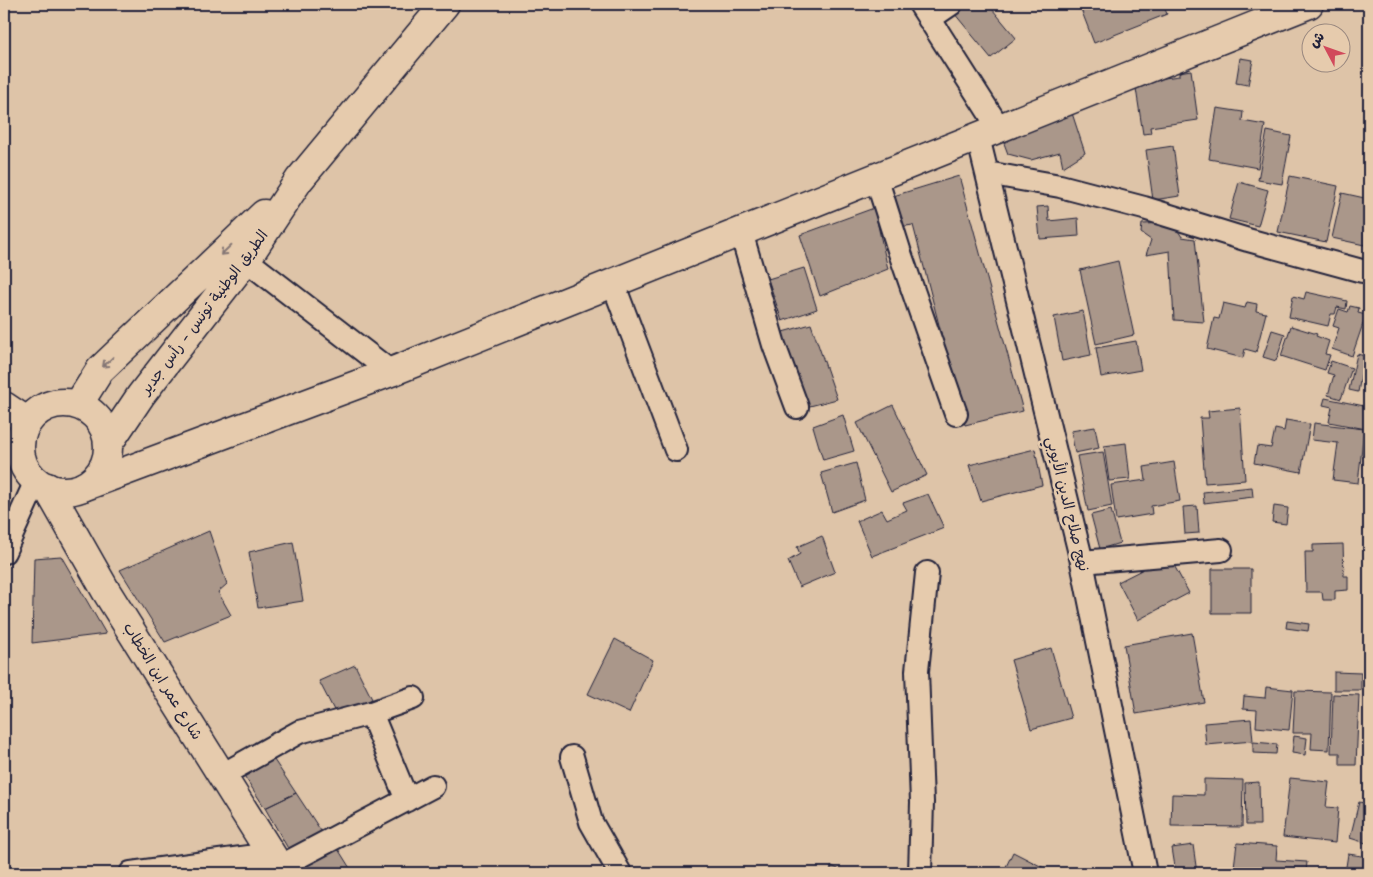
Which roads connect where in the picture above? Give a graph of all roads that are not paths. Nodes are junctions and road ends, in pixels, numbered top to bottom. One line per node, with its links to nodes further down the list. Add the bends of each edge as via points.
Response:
1 (445, 4): 8 (main road, الطريق الوطنية تونس - رأس جدير)
2 (951, 4): 4 (street)
3 (1309, 4): 5 (main road)
4 (924, 11): 5 (street, نهج صلاح الدين الأيوبي)
5 (988, 132): 6 (street, نهج صلاح الدين الأيوبي); 7 (main road)
6 (987, 173): 11 (street, via 1060,186); 26 (street, نهج صلاح الدين الأيوبي)
7 (876, 177): 9 (main road); 17 (street)
8 (299, 180): 10 (main road, الطريق الوطنية تونس - رأس جدير); 14 (main road, الطريق الوطنية تونس - رأس جدير, one-way to 14, via 100,370)
9 (741, 232): 12 (main road); 16 (street, via 774,345)
10 (246, 260): 13 (street); 20 (main road, الطريق الوطنية تونس - رأس جدير, via 141,395)
11 (1362, 271)
12 (613, 283): 13 (main road); 21 (street)
13 (391, 372): 23 (main road)
14 (78, 405): 18 (main road, via 50,406); 20 (main road, via 98,420)
15 (4, 406): 18 (main road)
16 (797, 407)
17 (956, 414)
18 (28, 422): 19 (main road, via 20,440)
19 (12, 444): 22 (main road, via 26,468)
20 (108, 444): 23 (main road, via 102,469)
21 (676, 450)
22 (41, 484): 23 (main road, via 58,491); 25 (street); 31 (main road, شارع عمر ابن الخطاب)
23 (82, 487)
24 (1221, 550): 26 (street)
25 (4, 552)
26 (1082, 562): 38 (street, نهج صلاح الدين الأيوبي)
27 (927, 573): 37 (street, via 917,671 922,802)
28 (413, 698): 29 (street)
29 (371, 714): 31 (street, via 299,732); 33 (street)
30 (572, 757): 36 (street, via 590,822)
31 (222, 775): 34 (main road, شارع عمر ابن الخطاب)
32 (433, 786): 33 (street)
33 (407, 800): 34 (street)
34 (278, 865): 35 (street)
35 (131, 873)
36 (620, 873)
37 (920, 873)
38 (1145, 873)

